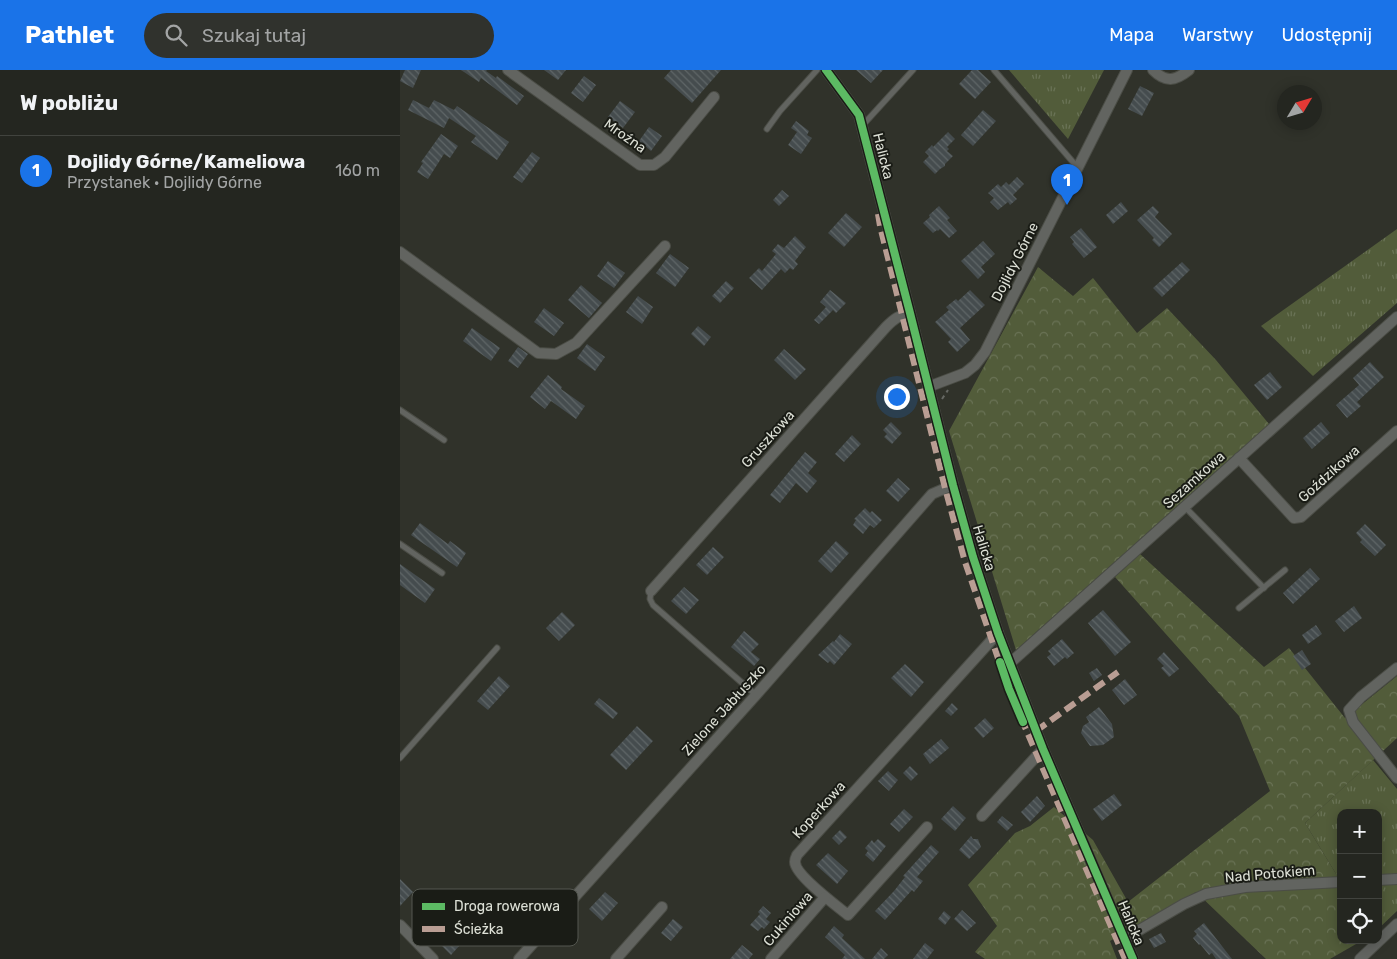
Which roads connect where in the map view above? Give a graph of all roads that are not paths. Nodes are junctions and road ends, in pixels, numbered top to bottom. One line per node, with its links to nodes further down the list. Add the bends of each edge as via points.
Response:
1 (508, 70): 9 (street, Mroźna, via 640,165 654,165 665,157)
2 (817, 70): 11 (lane)
3 (826, 70): 10 (street, Halicka, via 859,114)
4 (913, 70): 10 (lane)
5 (994, 70): 12 (lane)
6 (1127, 70): 12 (street, Dojlidy Górne)
7 (1153, 70): 8 (street, via 1172,80)
8 (1189, 70)
9 (714, 97)
10 (862, 126): 15 (street, Halicka)
11 (767, 129)
12 (1078, 168): 17 (street, Dojlidy Górne, via 985,352 965,373)
13 (665, 246): 14 (street, via 576,343 556,354 538,353)
14 (400, 252)
15 (910, 313): 17 (street, Halicka); 28 (street, Gruszkowa, via 895,318 886,327)
16 (1397, 317): 21 (street, Sezamkowa)
17 (928, 387): 22 (street, Halicka)
18 (400, 410): 20 (lane)
19 (1397, 431): 21 (street, Goździkowa, via 1301,517 1294,518)
20 (444, 440)
21 (1239, 458): 23 (street, Sezamkowa)
22 (952, 485): 30 (street, Halicka); 34 (street, Zielone Jabłuszko, via 932,494)
23 (1184, 507): 27 (lane); 32 (street, Sezamkowa)
24 (400, 544): 26 (lane)
25 (1285, 570): 27 (lane)
26 (442, 573)
27 (1264, 588): 29 (lane)
28 (651, 591): 34 (lane, via 653,605)
29 (1239, 608)
30 (998, 633): 32 (street, Halicka); 44 (street, Koperkowa, via 797,855 798,872)
31 (497, 648): 36 (lane)
32 (1009, 664): 35 (street, Halicka)
33 (1397, 668): 37 (street, via 1349,710 1353,722)
34 (756, 695): 43 (street, Zielone Jabłuszko)
35 (1043, 750): 38 (street); 49 (street, Halicka)
36 (400, 758)
37 (1397, 778)
38 (982, 816)
39 (927, 827): 44 (street, Koperkowa, via 848,915)
40 (1382, 880): 41 (street)
41 (1397, 880)
42 (1337, 882): 49 (street, Nad Potokiem, via 1245,887 1206,894)
43 (578, 893)
44 (825, 897): 55 (street, Cukiniowa)
45 (662, 907): 54 (street)
46 (1397, 924): 57 (street)
47 (400, 925): 48 (street)
48 (412, 937)
49 (1124, 939): 56 (street, Halicka)
50 (420, 946): 52 (street)
51 (531, 946): 53 (street, Zielone Jabłuszko)
52 (433, 959)
53 (519, 959)
54 (616, 959)
55 (771, 959)
56 (1133, 959)
57 (1360, 959)

